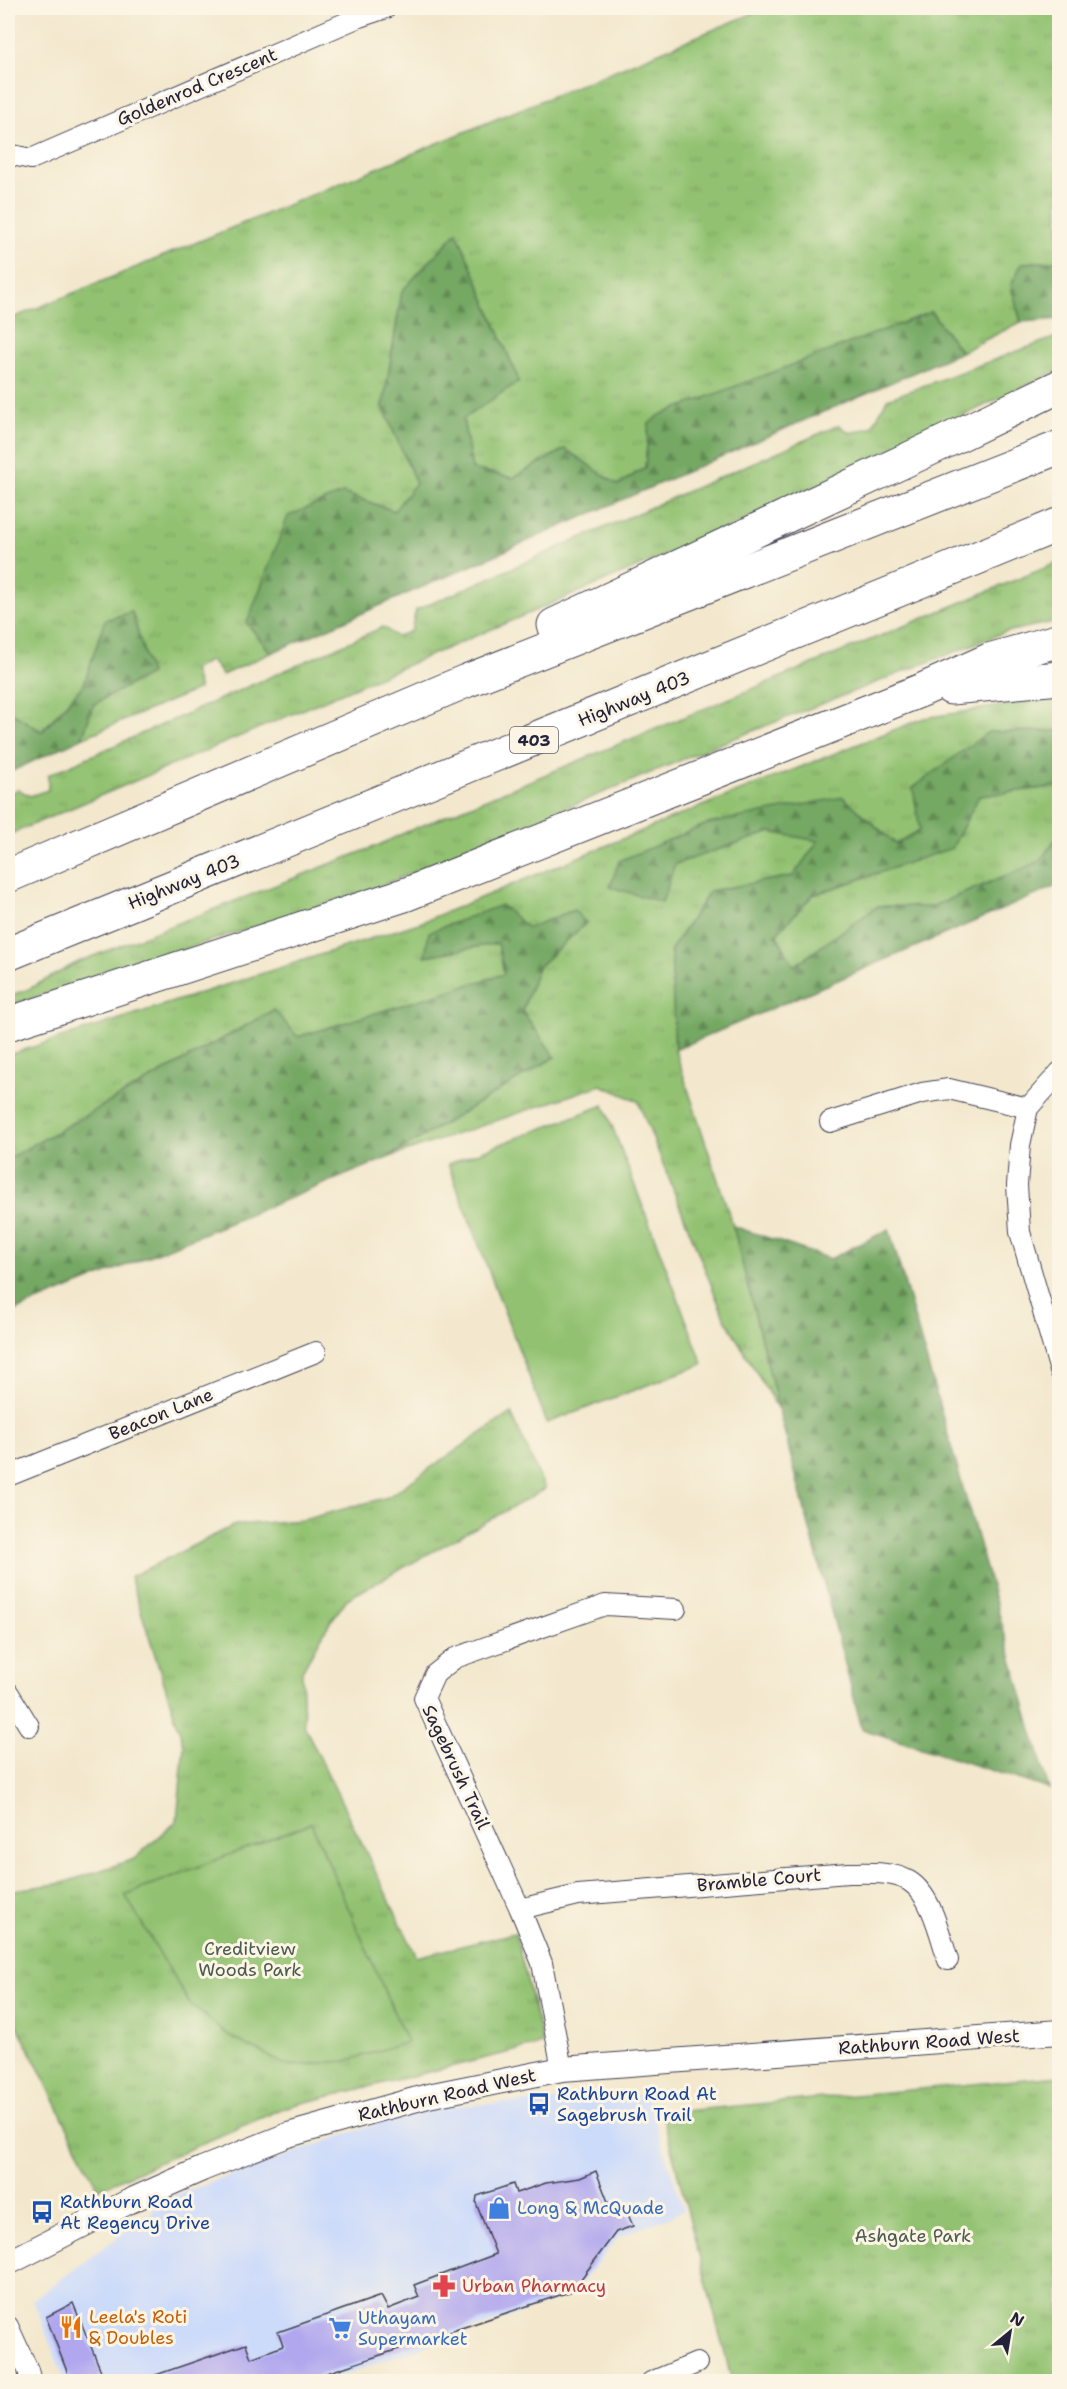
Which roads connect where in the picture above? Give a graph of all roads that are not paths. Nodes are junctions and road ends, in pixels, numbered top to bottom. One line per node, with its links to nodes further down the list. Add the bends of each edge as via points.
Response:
1 (386, 8): 2 (street, Goldenrod Crescent, via 31,159)
2 (8, 153)
3 (1059, 386): 8 (highway, via 530,636)
4 (1059, 447): 8 (highway)
5 (1059, 524): 11 (highway, Highway 403 / 403)
6 (1059, 640): 9 (highway, via 989,660)
7 (1059, 678): 9 (highway)
8 (466, 681): 10 (highway)
9 (922, 690): 12 (highway, via 407,894)
10 (8, 876)
11 (8, 954)
12 (8, 1024)
13 (1059, 1072): 14 (street)
14 (1028, 1108): 15 (street, via 949,1089 922,1093); 17 (street, via 1017,1185 1020,1232)
15 (830, 1122)
16 (315, 1352): 18 (street, Beacon Lane)
17 (1059, 1371)
18 (8, 1476)
19 (676, 1609): 22 (street, Sagebrush Trail, via 605,1605 455,1658 435,1674 424,1698)
20 (8, 1692): 21 (street)
21 (29, 1726)
22 (520, 1909): 23 (street, Bramble Court, via 578,1895 848,1873 886,1874 909,1881 930,1904); 25 (street, Sagebrush Trail, via 542,1963)
23 (948, 1960)
24 (1059, 2032): 25 (street, Rathburn Road West)
25 (562, 2069): 26 (street, Rathburn Road West, via 428,2096 288,2135 140,2197)
26 (8, 2263)
27 (8, 2326): 29 (street)
28 (697, 2363): 30 (street)
29 (31, 2382)
30 (651, 2382)

